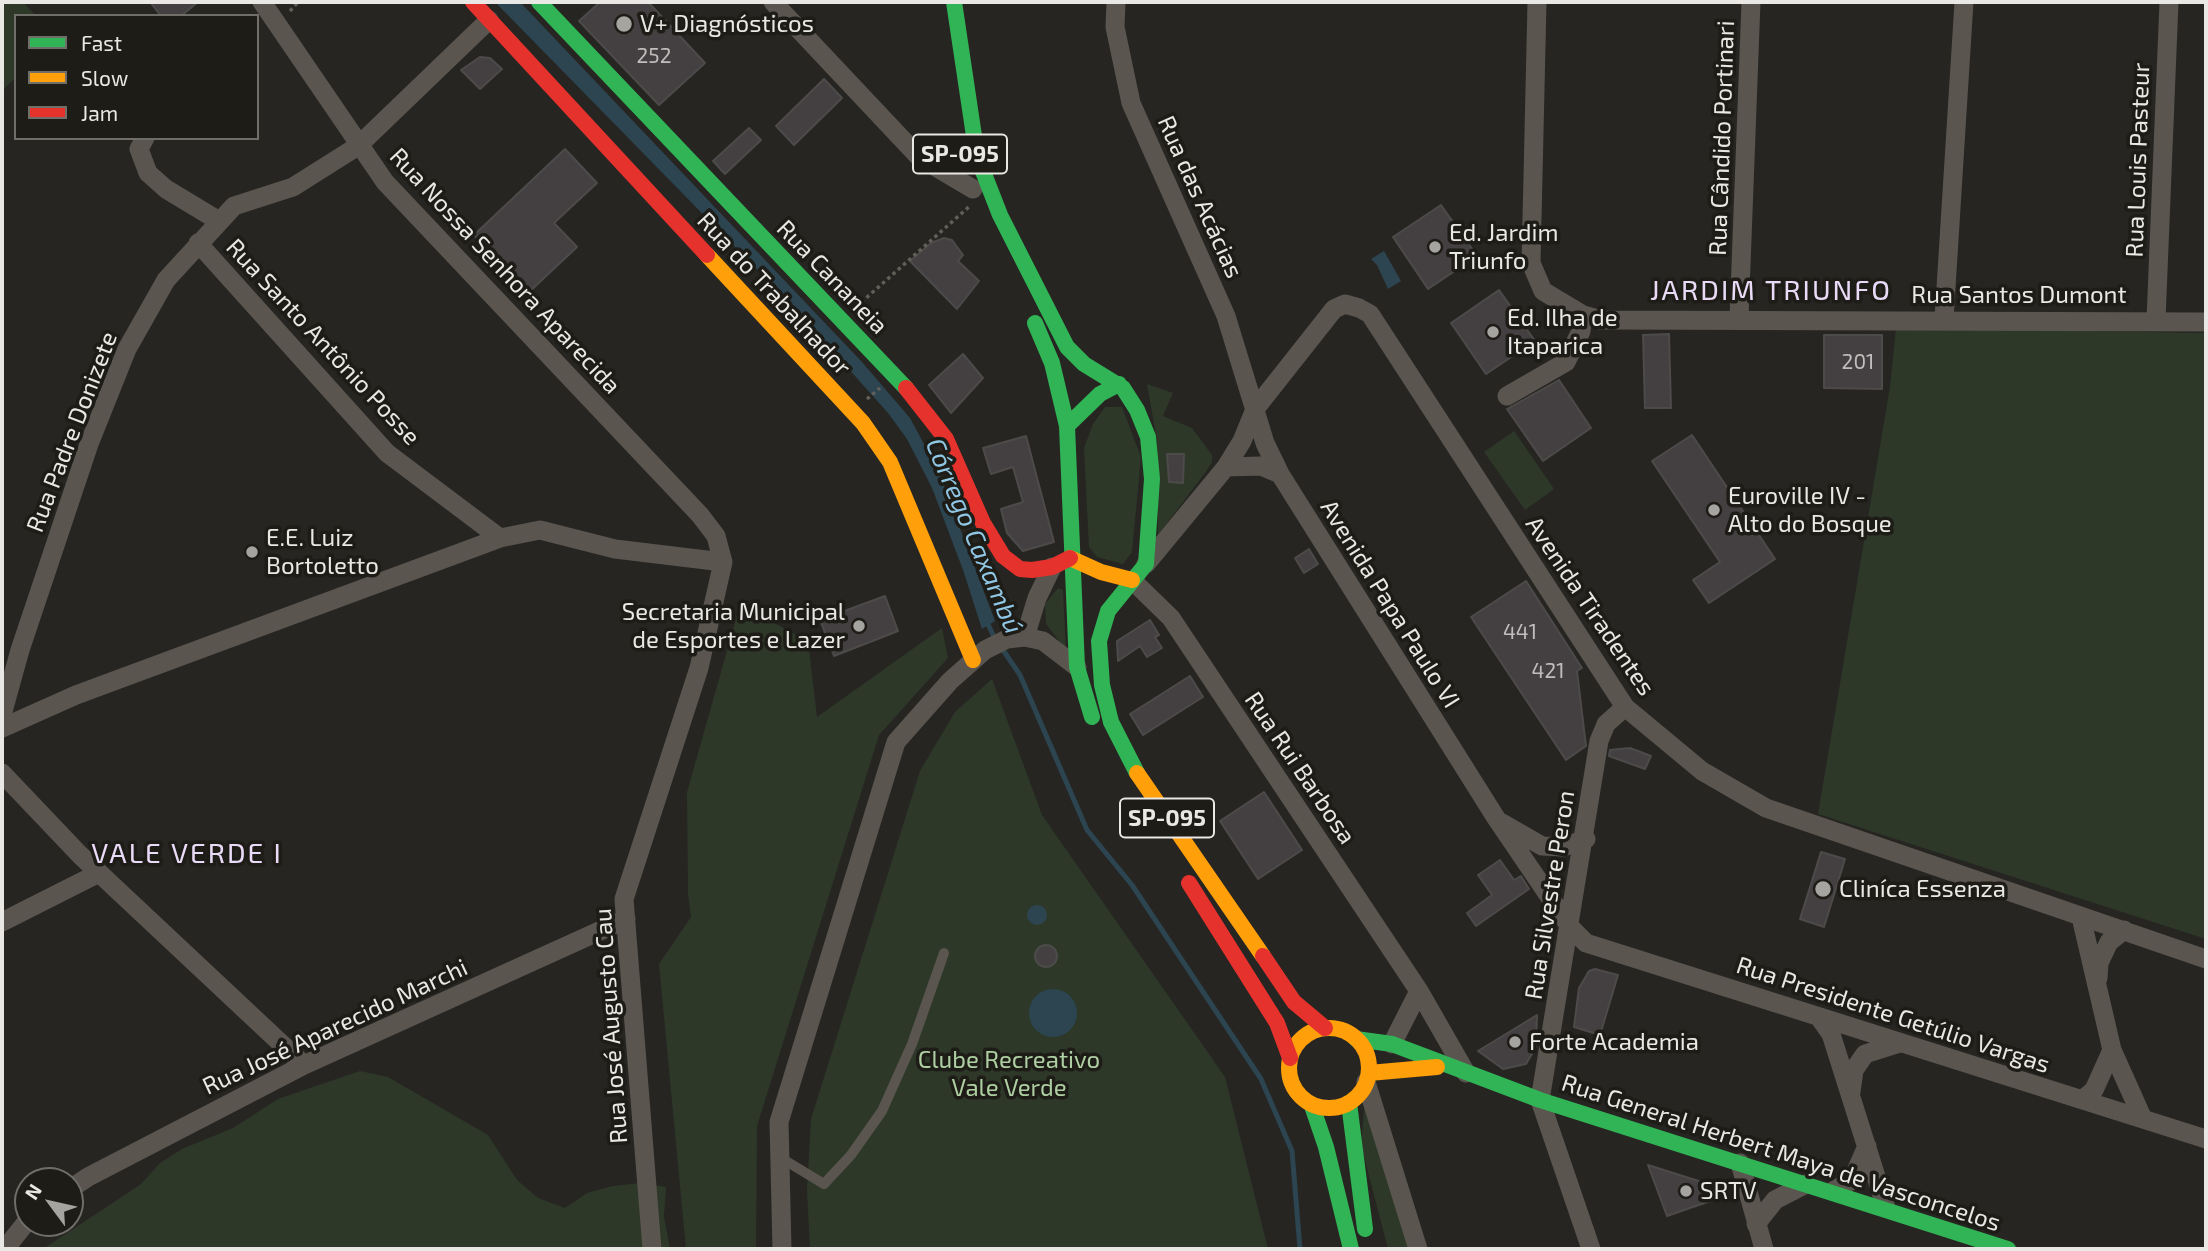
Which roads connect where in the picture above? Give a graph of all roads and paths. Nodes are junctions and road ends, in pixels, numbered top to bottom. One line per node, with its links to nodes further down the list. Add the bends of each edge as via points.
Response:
1 (473, 2): 11 (main road, Rua do Trabalhador)
2 (539, 2): 21 (main road, Rua Cananeia)
3 (773, 2): 15 (street, via 919,157)
4 (954, 2): 24 (main road, SP-095, via 977,156 1000,215 1068,346 1084,364)
5 (1116, 2): 26 (street, Rua das Acácias, via 1115,27 1131,103 1226,316)
6 (1537, 2): 18 (street, Rua Santos Dumont, via 1531,263 1543,291)
7 (1751, 2): 19 (street, Rua Cândido Portinari)
8 (1964, 2): 20 (street)
9 (2169, 2): 22 (street, Rua Louis Pasteur)
10 (263, 13): 13 (street, Rua Nossa Senhora Aparecida)
11 (489, 20): 13 (street, Rua Padre Donizete); 37 (main road, Rua do Trabalhador, via 863,423 890,462)
12 (144, 140): 16 (street, via 139,149 148,173)
13 (358, 146): 16 (street, Rua Padre Donizete, via 293,187 233,206); 32 (street, Rua Nossa Senhora Aparecida, via 386,183 700,515 716,536)
14 (959, 149): 15 (main road, SP-095)
15 (975, 195): 21 (path); 27 (main road, SP-095, via 1052,363)
16 (219, 221): 17 (street, Rua Padre Donizete)
17 (198, 243): 30 (street, Rua Santo Antônio Posse, via 387,453); 40 (street, Rua Padre Donizete, via 166,279 127,349 89,444)
18 (1583, 315): 19 (street, Rua Santos Dumont, via 1601,320); 25 (street, via 1581,331 1566,362)
19 (1739, 318): 20 (street, Rua Santos Dumont)
20 (1944, 319): 22 (street, Rua Santos Dumont)
21 (842, 320): 34 (main road, Rua Cananeia, via 903,384 946,439 983,523 1003,556 1020,569)
22 (2156, 320): 23 (street, Rua Santos Dumont)
23 (2206, 322)
24 (1119, 384): 27 (main road, via 1100,394); 33 (main road, SP-095, via 1148,437 1152,479)
25 (1507, 396)
26 (1255, 409): 28 (street); 29 (street, Avenida Papa Paulo VI); 39 (street, Avenida Tiradentes, via 1334,309 1345,304 1370,314)
27 (1067, 426): 31 (main road, SP-095)
28 (1226, 467): 29 (street, via 1261,466); 33 (street)
29 (1280, 474): 44 (street, Avenida Papa Paulo VI)
30 (500, 538): 32 (street, via 540,530 615,549); 41 (street, via 76,695)
31 (1070, 558): 34 (main road, Rua Cananeia); 35 (main road); 38 (main road, SP-095)
32 (723, 562): 49 (street, Rua José Augusto Cau, via 699,668 624,899)
33 (1146, 564): 35 (main road, SP-095)
34 (1052, 567): 36 (street)
35 (1132, 580): 56 (street, Rua Rui Barbosa, via 1171,618); 58 (main road, SP-095, via 1108,611 1099,641 1111,722 1132,766 1293,1002)
36 (1016, 638): 37 (street); 38 (street, via 1043,641)
37 (979, 655): 75 (street, via 896,742 779,1122)
38 (1077, 667): 43 (main road, SP-095, via 1099,735)
39 (1625, 707): 45 (street, Rua Silvestre Peron, via 1606,724 1599,741); 48 (street, Avenida Tiradentes, via 1702,771 1766,808)
40 (2, 715)
41 (2, 728)
42 (2, 773): 47 (street)
43 (1143, 810)
44 (1496, 818): 45 (street, Avenida Papa Paulo VI, via 1542,846 1563,847); 51 (street, Avenida Papa Paulo VI)
45 (1586, 839): 51 (street, Rua Silvestre Peron)
46 (1180, 869): 63 (main road, SP-095, via 1277,1023)
47 (99, 873): 50 (street); 64 (street)
48 (2081, 917): 52 (street, Avenida Tiradentes); 55 (street)
49 (626, 919): 64 (street, Rua José Aparecido Marchi); 82 (street, Rua José Augusto Cau)
50 (2, 922)
51 (1570, 927): 57 (street, Rua Presidente Getúlio Vargas, via 1586,943); 68 (street, Rua Silvestre Peron)
52 (2124, 930): 54 (street, Avenida Tiradentes); 55 (street, via 2109,942 2099,963)
53 (944, 953): 75 (lane, via 882,1111 851,1155 824,1184)
54 (2206, 959)
55 (2097, 989): 62 (street)
56 (1419, 991): 61 (street); 65 (street, Rua Rui Barbosa)
57 (1819, 1017): 60 (street, Rua Presidente Getúlio Vargas); 67 (street, via 1832,1034)
58 (1331, 1028): 59 (main road, SP-095); 63 (main road, via 1303,1037)
59 (1356, 1038): 61 (main road); 66 (main road, via 1368,1060)
60 (1899, 1043): 67 (street, via 1866,1054 1854,1070); 69 (street, Rua Presidente Getúlio Vargas)
61 (1392, 1044): 65 (main road)
62 (2112, 1050): 69 (street, via 2094,1090); 72 (street)
63 (1290, 1058): 71 (main road, SP-095, via 1291,1082)
64 (304, 1066): 77 (street, Rua José Aparecido Marchi)
65 (1457, 1070): 66 (main road); 68 (main road, Rua General Herbert Maya de Vasconcelos)
66 (1367, 1078): 70 (main road); 86 (street)
67 (1851, 1093): 74 (street)
68 (1540, 1100): 76 (main road, Rua General Herbert Maya de Vasconcelos); 87 (street)
69 (2082, 1100): 72 (street, Rua Presidente Getúlio Vargas)
70 (1349, 1103): 71 (main road, via 1327,1108); 85 (main road)
71 (1312, 1105): 84 (main road, SP-095)
72 (2142, 1117): 73 (street, Rua Presidente Getúlio Vargas)
73 (2206, 1139)
74 (1867, 1146): 79 (street, via 1852,1181); 80 (street)
75 (780, 1157): 83 (street)
76 (1740, 1163): 78 (main road, Rua General Herbert Maya de Vasconcelos); 81 (street)
77 (84, 1180)
78 (1805, 1184): 79 (main road, Rua General Herbert Maya de Vasconcelos); 81 (street, via 1775,1200)
79 (1833, 1191): 80 (main road, Rua General Herbert Maya de Vasconcelos)
80 (1886, 1208): 89 (main road, Rua General Herbert Maya de Vasconcelos)
81 (1756, 1224): 88 (street)
82 (652, 1249)
83 (782, 1249)
84 (1351, 1249)
85 (1370, 1249)
86 (1418, 1249)
87 (1591, 1249)
88 (1764, 1249)
89 (2008, 1249)

